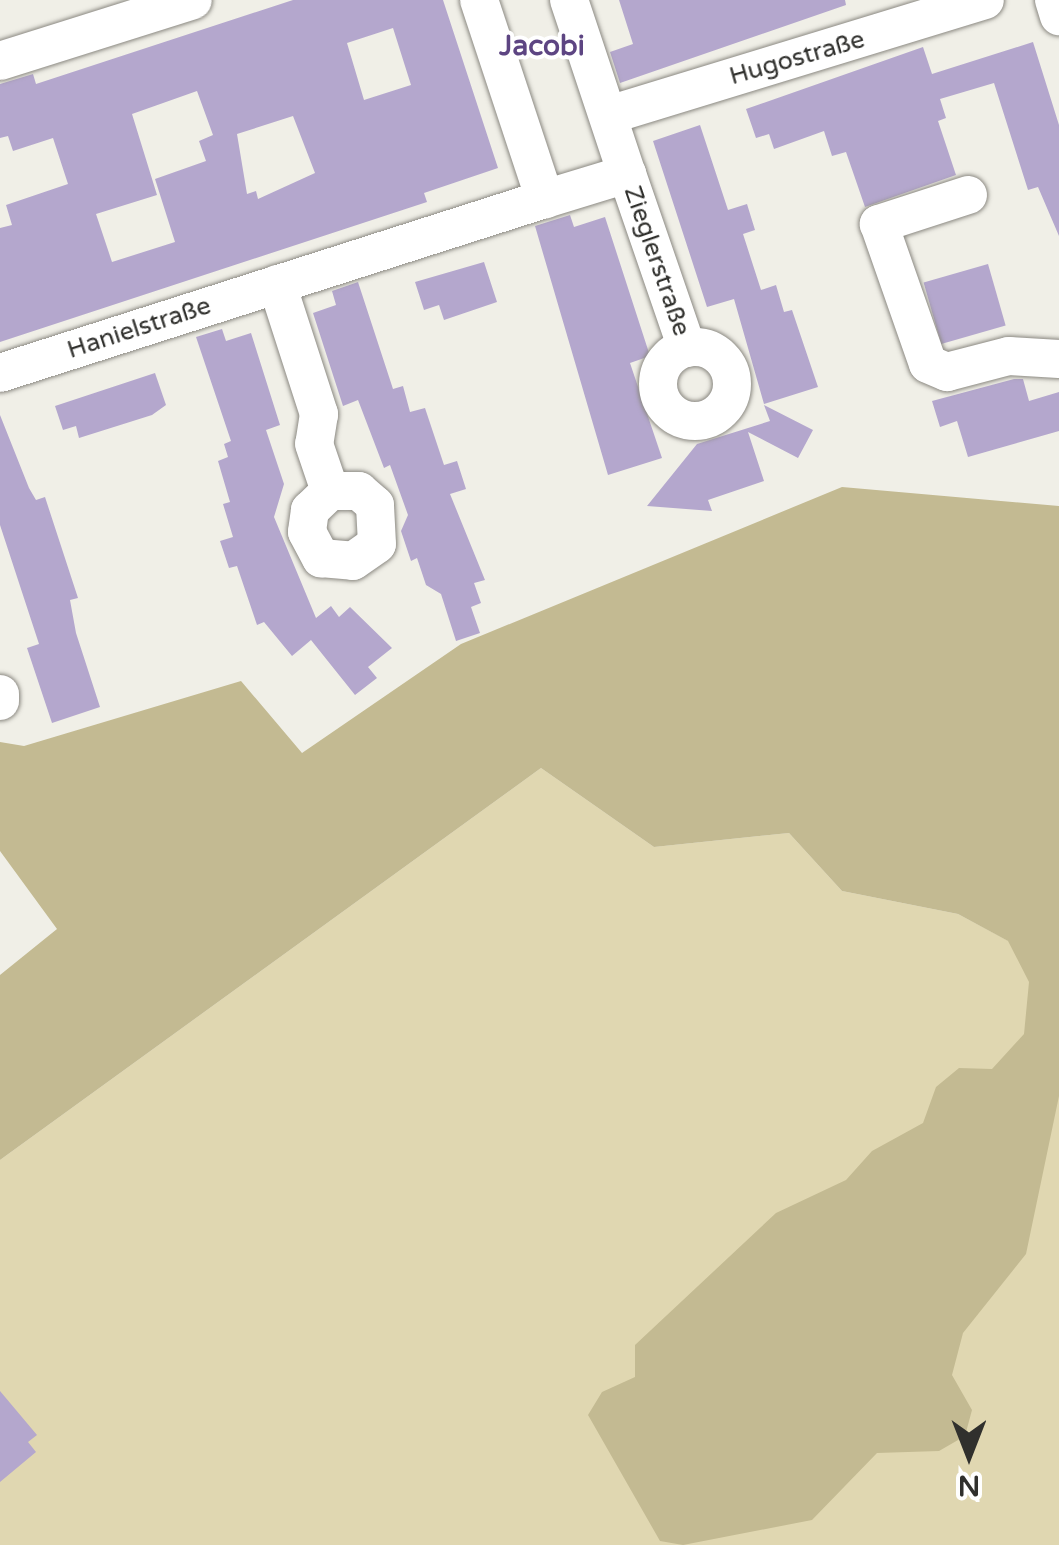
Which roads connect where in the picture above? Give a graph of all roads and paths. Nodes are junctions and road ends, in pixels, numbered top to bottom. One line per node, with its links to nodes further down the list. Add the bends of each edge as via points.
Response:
1 (193, 0): 7 (street)
2 (479, 0): 11 (street)
3 (569, 0): 8 (street, Zieglerstraße)
4 (985, 0): 8 (street, Hugostraße)
5 (1054, 0): 6 (street)
6 (1059, 16)
7 (0, 61)
8 (608, 115): 9 (street, Zieglerstraße)
9 (627, 174): 11 (street, Zieglerstraße); 13 (street, Zieglerstraße)
10 (968, 195): 14 (street, via 879,224 928,364 947,372 1008,356)
11 (545, 200): 12 (street, Hanielstraße)
12 (278, 284): 15 (street, Hanielstraße); 16 (street, via 320,414 314,444)
13 (687, 348)
14 (1059, 359)
15 (0, 373)
16 (330, 491)

